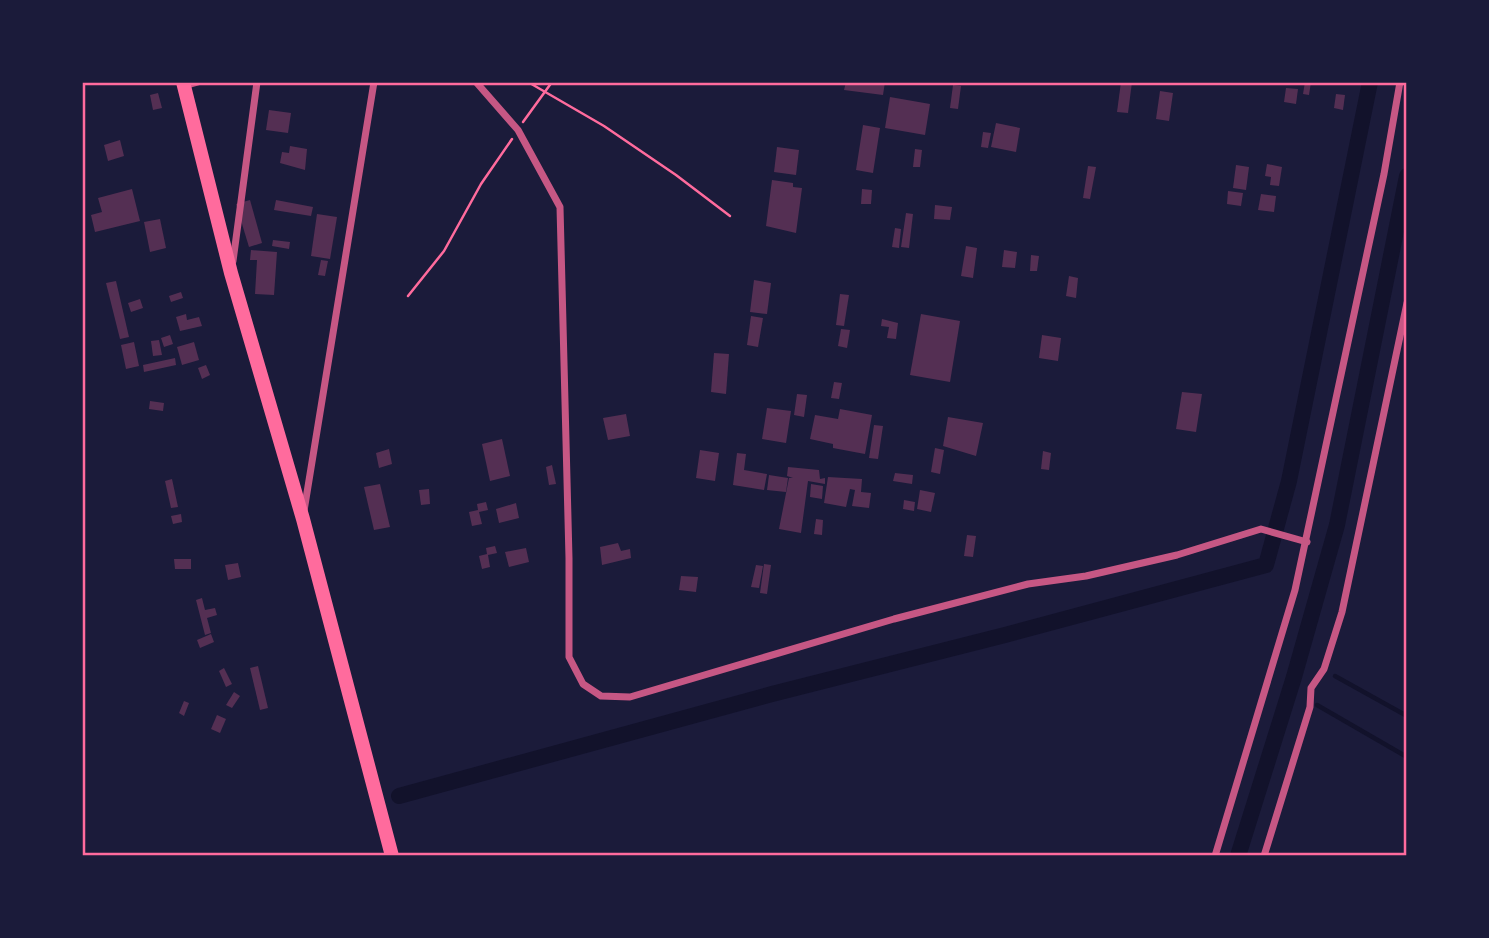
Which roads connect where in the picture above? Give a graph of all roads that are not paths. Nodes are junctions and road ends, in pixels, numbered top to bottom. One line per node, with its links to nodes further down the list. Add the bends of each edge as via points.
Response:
1 (257, 82): 6 (street)
2 (374, 82): 8 (street)
3 (476, 82): 9 (street, via 518,130 560,207 569,657 583,684 601,696 630,697 1028,583 1086,576 1177,555 1261,528)
4 (1400, 82): 9 (street)
5 (188, 83): 6 (main road)
6 (231, 273): 8 (main road)
7 (1407, 303): 12 (street, via 1342,612 1324,669 1311,688 1310,707)
8 (303, 519): 10 (main road)
9 (1307, 542): 11 (street)
10 (392, 856)
11 (1215, 856)
12 (1264, 856)

